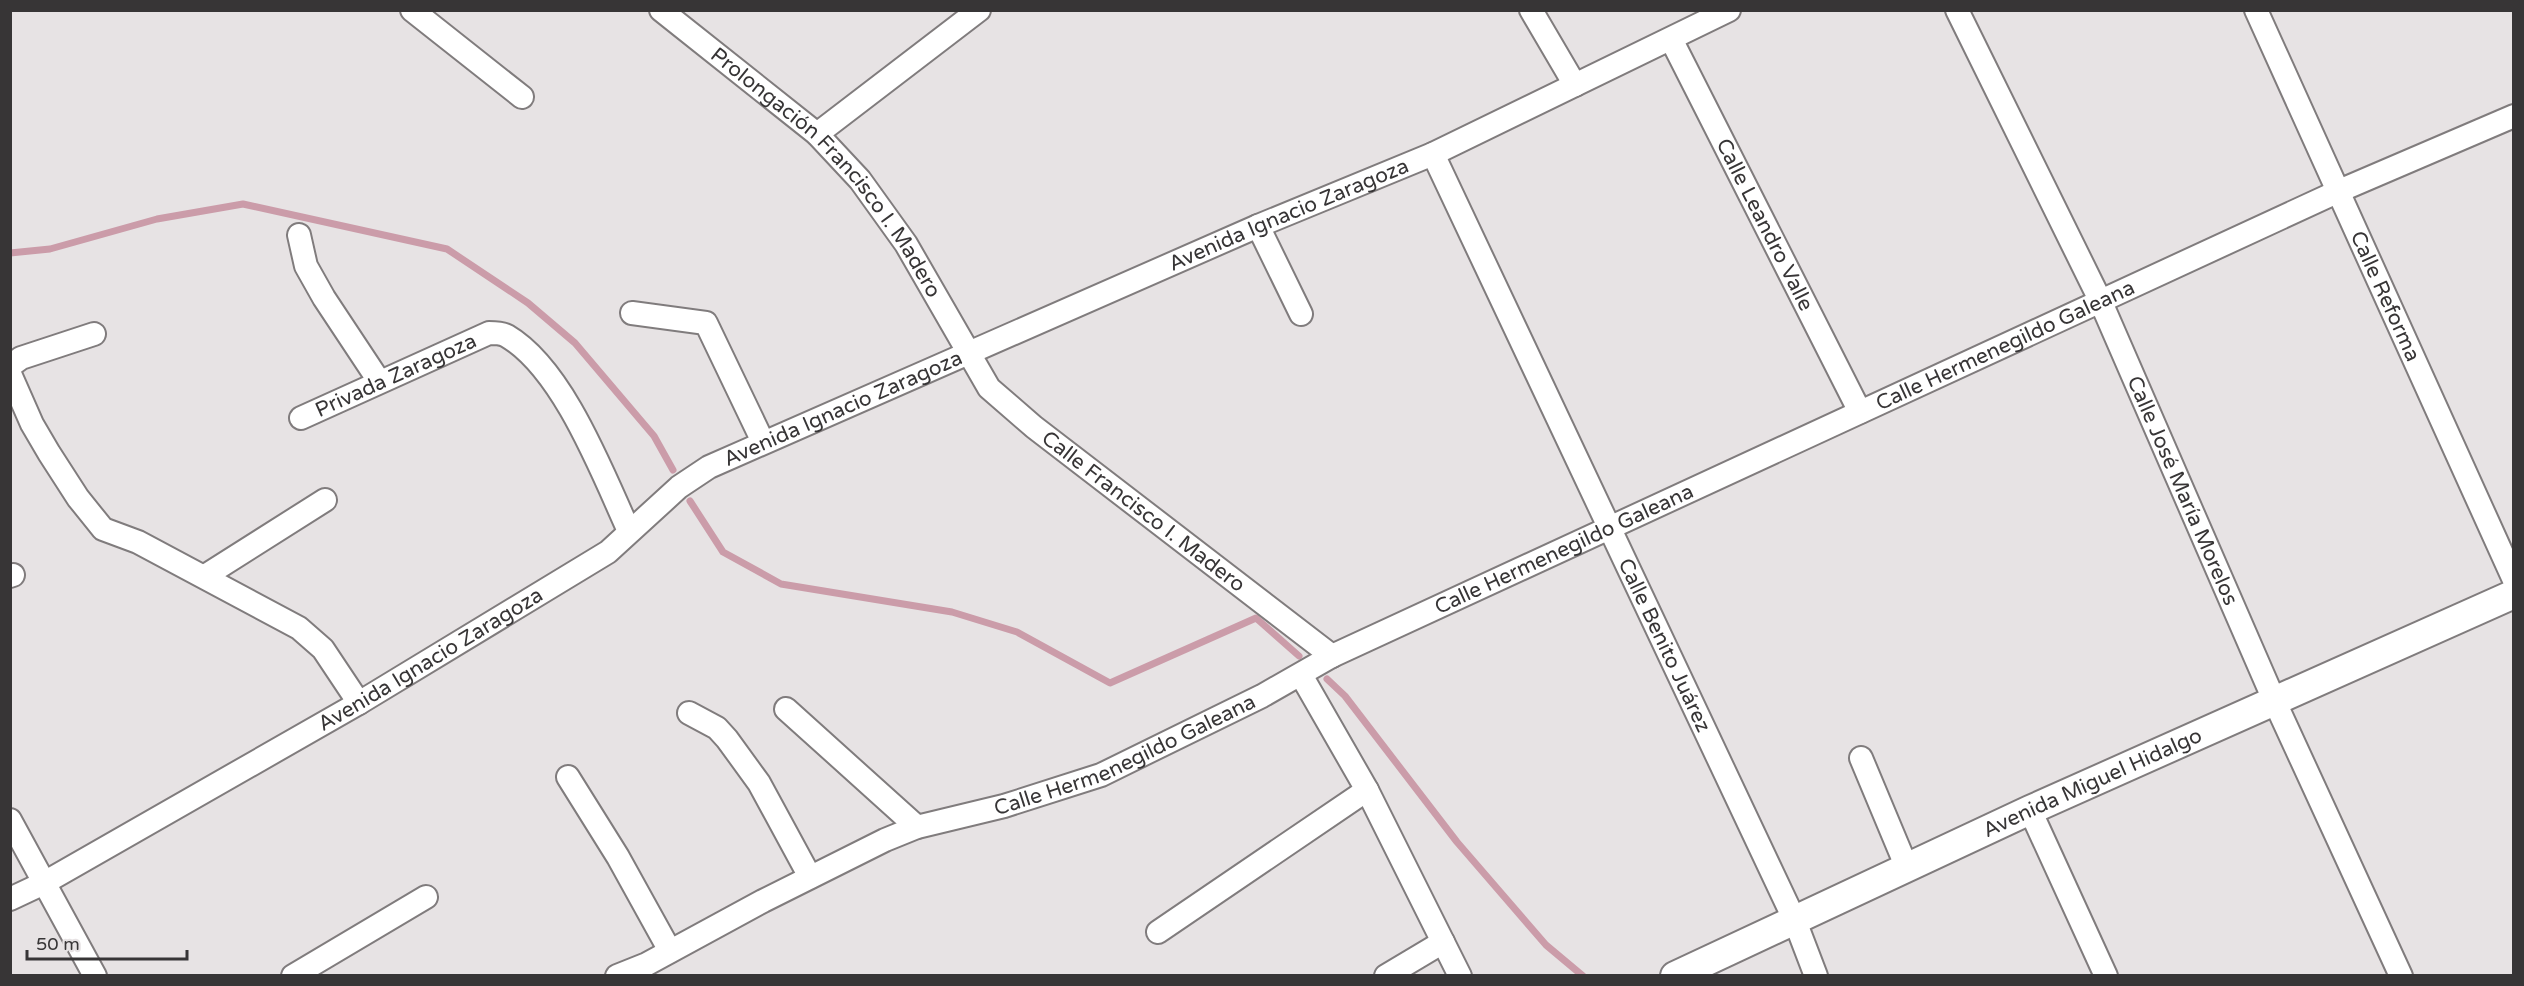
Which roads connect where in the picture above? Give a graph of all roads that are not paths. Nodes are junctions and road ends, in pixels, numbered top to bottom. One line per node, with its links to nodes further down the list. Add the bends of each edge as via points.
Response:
1 (412, 10): 10 (street)
2 (661, 10): 12 (street, Prolongación Francisco I. Madero)
3 (979, 10): 12 (street)
4 (1531, 10): 9 (street)
5 (1729, 10): 8 (street, Avenida Ignacio Zaragoza)
6 (1957, 10): 17 (street, Calle José María Morelos)
7 (2256, 10): 14 (street, Calle Reforma)
8 (1671, 39): 9 (street, Avenida Ignacio Zaragoza); 25 (street, Calle Leandro Valle)
9 (1575, 85): 13 (street, Avenida Ignacio Zaragoza)
10 (522, 97)
11 (2514, 116): 14 (street, Calle Hermenegildo Galeana)
12 (818, 134): 21 (street, Prolongación Francisco I. Madero, via 860,180 906,244)
13 (1433, 154): 15 (street, Avenida Ignacio Zaragoza); 29 (street, Calle Benito Juárez)
14 (2339, 191): 17 (street, Calle Hermenegildo Galeana); 32 (street, Calle Reforma)
15 (1258, 226): 19 (street); 21 (street, Avenida Ignacio Zaragoza)
16 (299, 235): 24 (street, via 306,266)
17 (2100, 300): 25 (street, Calle Hermenegildo Galeana); 36 (street, Calle José María Morelos)
18 (632, 313): 27 (street, via 706,323)
19 (1301, 314)
20 (94, 334): 22 (street, via 21,358)
21 (969, 353): 27 (street, Avenida Ignacio Zaragoza); 34 (street, Calle Francisco I. Madero, via 989,388 1034,427)
22 (10, 366)
23 (10, 374): 31 (street, via 32,424 78,498 103,529)
24 (379, 381): 26 (street, Privada Zaragoza); 30 (street, Privada Zaragoza, via 489,333 505,335 558,386)
25 (1860, 412): 29 (street, Calle Hermenegildo Galeana)
26 (301, 418)
27 (764, 442): 30 (street, Avenida Ignacio Zaragoza, via 709,467 679,487)
28 (325, 500): 31 (street)
29 (1610, 527): 34 (street, Calle Hermenegildo Galeana); 51 (street, Calle Benito Juárez)
30 (629, 531): 37 (street, Avenida Ignacio Zaragoza, via 608,552)
31 (205, 576): 37 (street, via 299,628 323,649)
32 (2514, 580)
33 (2514, 594): 36 (main road, Avenida Miguel Hidalgo)
34 (1332, 656): 35 (street, Calle Hermenegildo Galeana)
35 (1301, 675): 42 (street); 45 (street, Calle Hermenegildo Galeana, via 1101,775 1004,806)
36 (2274, 700): 43 (main road, Avenida Miguel Hidalgo); 63 (street, Calle José María Morelos)
37 (359, 703): 48 (street, Avenida Ignacio Zaragoza)
38 (786, 710): 45 (street)
39 (689, 713): 47 (street, via 717,728 746,765)
40 (1861, 758): 46 (street)
41 (568, 777): 54 (street)
42 (1367, 790): 52 (street); 53 (street)
43 (2030, 810): 46 (main road, Avenida Miguel Hidalgo); 62 (street)
44 (10, 820): 48 (street)
45 (917, 827): 47 (street, Calle Hermenegildo Galeana)
46 (1907, 868): 51 (main road, Avenida Miguel Hidalgo)
47 (810, 877): 54 (street, Calle Hermenegildo Galeana)
48 (44, 883): 50 (street, Avenida Ignacio Zaragoza); 55 (street)
49 (426, 897): 56 (street)
50 (10, 899)
51 (1795, 921): 60 (main road, Avenida Miguel Hidalgo); 61 (street, Calle Benito Juárez)
52 (1158, 932)
53 (1443, 942): 58 (street); 59 (street)
54 (670, 951): 57 (street, Calle Hermenegildo Galeana)
55 (95, 975)
56 (293, 975)
57 (617, 975)
58 (1386, 975)
59 (1460, 975)
60 (1675, 975)
61 (1816, 975)
62 (2106, 975)
63 (2401, 975)

